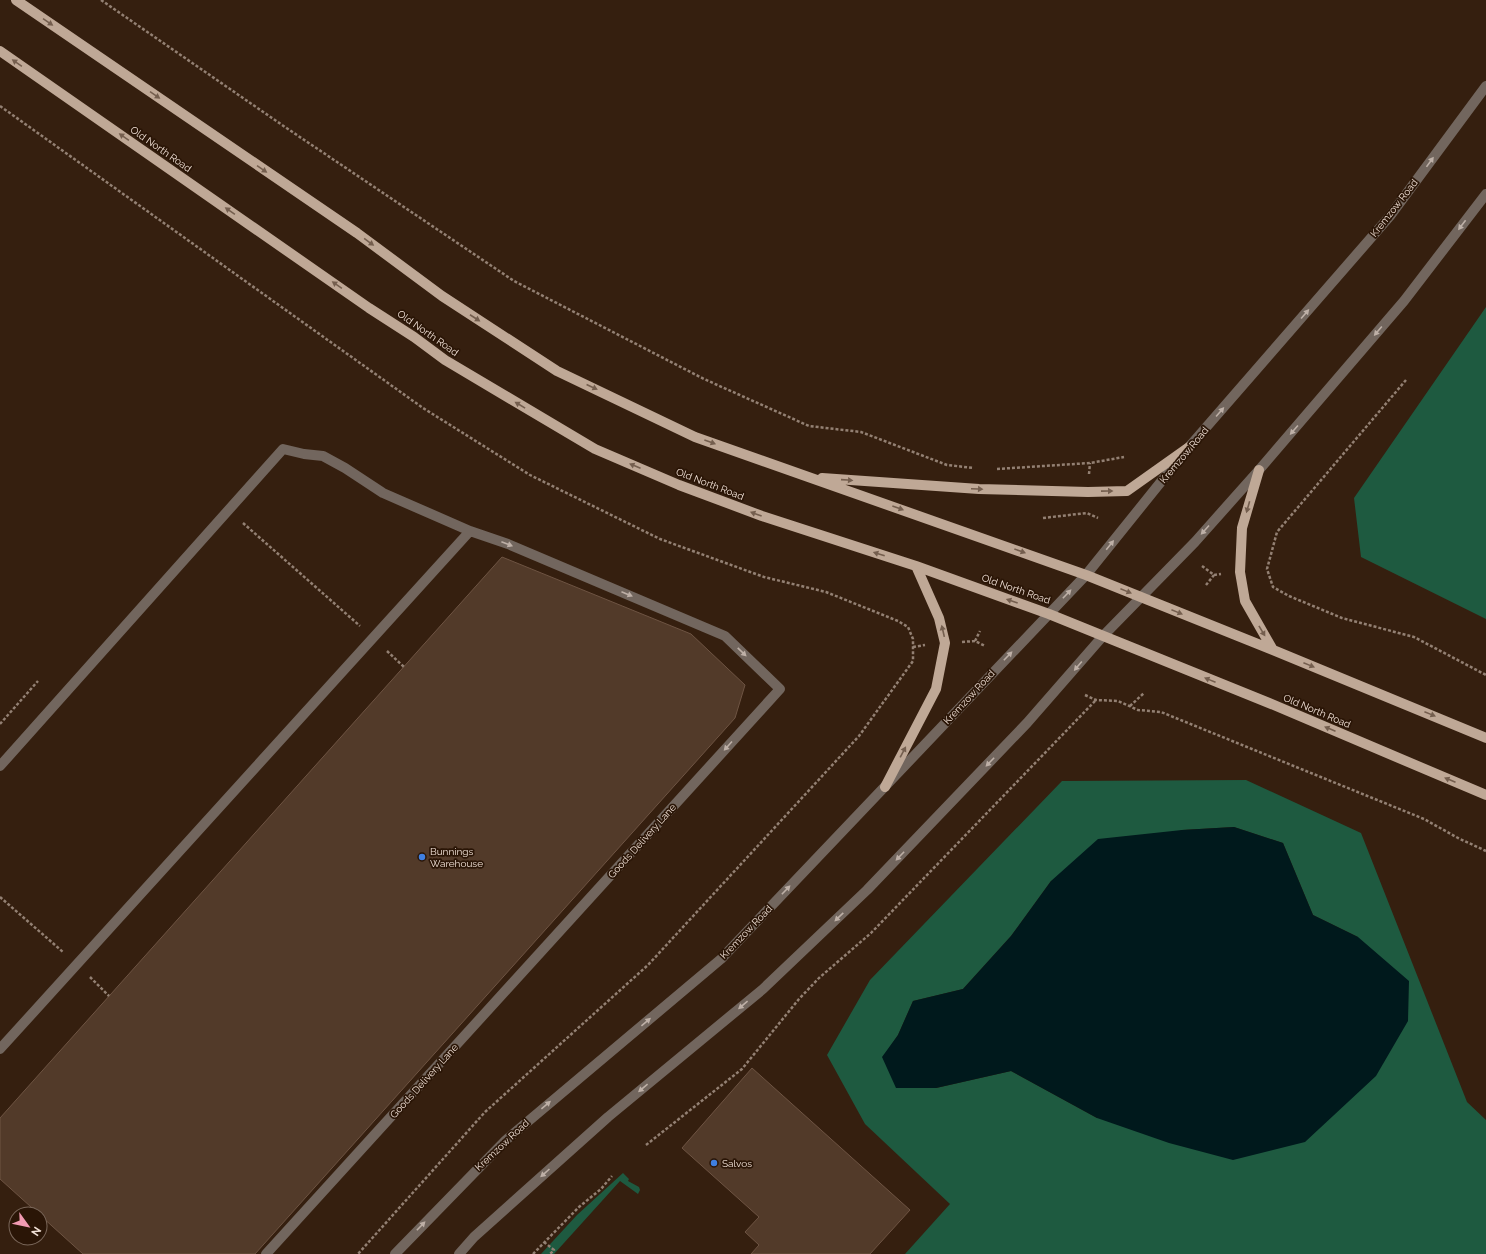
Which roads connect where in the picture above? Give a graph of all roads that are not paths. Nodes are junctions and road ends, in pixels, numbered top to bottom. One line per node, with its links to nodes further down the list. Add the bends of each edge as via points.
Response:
1 (16, 0): 7 (main road, one-way to 7, via 357,233 442,296 557,370 695,437)
2 (0, 51): 9 (main road, Old North Road, one-way to 2, via 762,516 679,485 595,449 445,360)
3 (1486, 86): 5 (street, Kremzow Road, one-way to 3, via 1390,216)
4 (1486, 194): 6 (street, one-way to 6, via 1404,302)
5 (1189, 448): 7 (main road, one-way to 5, via 979,490 1127,491); 10 (street, Kremzow Road, one-way to 5)
6 (1259, 470): 11 (street, one-way to 11, via 1195,542); 14 (main road, one-way to 14, via 1242,528 1240,572 1245,601)
7 (808, 477): 10 (main road, one-way to 10)
8 (470, 531): 16 (street, via 383,492 323,456 283,449); 19 (street); 20 (street, Goods Delivery Lane, one-way to 20, via 508,544 725,636 780,689)
9 (916, 566): 12 (main road, Old North Road, one-way to 9); 17 (main road, one-way to 9, via 936,689 945,643 939,618)
10 (1086, 575): 11 (main road, one-way to 11); 12 (street, Kremzow Road, one-way to 10)
11 (1141, 597): 13 (street); 14 (main road, one-way to 14)
12 (1048, 614): 13 (main road, Old North Road); 17 (street, Kremzow Road, one-way to 12)
13 (1103, 636): 18 (main road, Old North Road, one-way to 13); 22 (street, one-way to 22, via 1027,723 861,895 762,989 608,1117)
14 (1273, 650): 15 (main road, one-way to 15)
15 (1486, 738)
16 (0, 766)
17 (885, 787): 21 (street, Kremzow Road, one-way to 17, via 506,1140 721,959)
18 (1486, 795)
19 (0, 1049)
20 (266, 1254)
21 (395, 1254)
22 (459, 1254)

